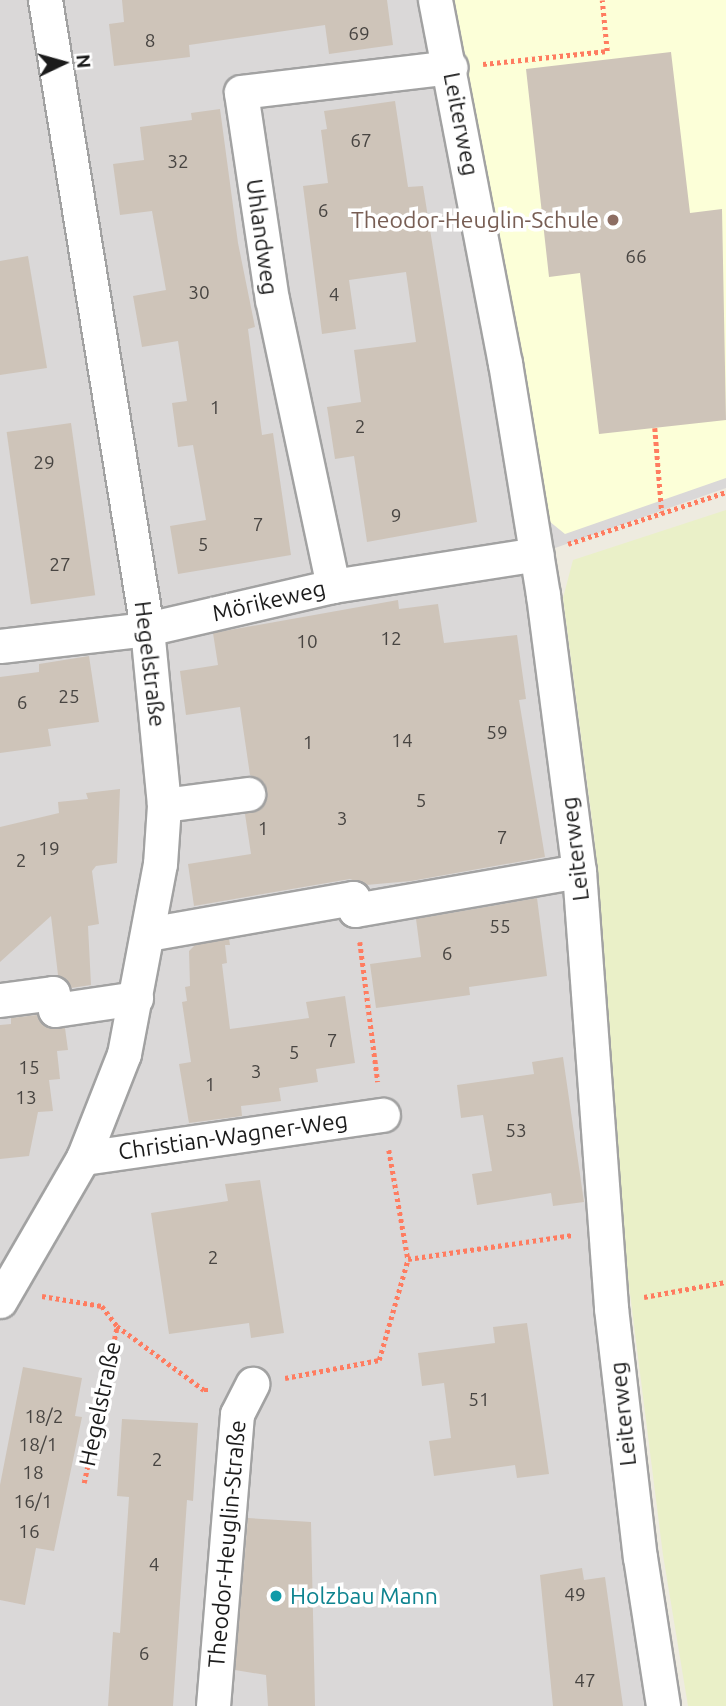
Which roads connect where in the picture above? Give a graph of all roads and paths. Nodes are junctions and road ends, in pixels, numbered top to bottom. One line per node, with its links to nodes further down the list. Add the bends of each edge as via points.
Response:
1 (45, 0): 10 (street, Hegelstraße)
2 (435, 0): 4 (street, Leiterweg)
3 (602, 0): 4 (path, via 607,51)
4 (451, 67): 8 (street, Leiterweg); 9 (street, Uhlandweg, via 242,92 272,300)
5 (655, 428): 7 (path)
6 (726, 492): 7 (path)
7 (662, 513): 8 (path)
8 (537, 554): 9 (street, Mörikeweg); 14 (street, Leiterweg)
9 (333, 586): 10 (street, Mörikeweg)
10 (147, 629): 11 (street, Mörikeweg); 13 (street, Hegelstraße)
11 (0, 646)
12 (248, 794): 13 (street)
13 (164, 805): 15 (street, Hegelstraße)
14 (579, 871): 15 (street, via 355,910 353,898); 20 (street, Leiterweg)
15 (148, 934): 16 (street, Hegelstraße)
16 (136, 998): 17 (street, via 55,1010 53,993); 19 (street, Hegelstraße, via 124,1055)
17 (0, 1000)
18 (383, 1115): 19 (street, Christian-Wagner-Weg)
19 (83, 1158): 22 (street, Hegelstraße)
20 (606, 1230): 23 (street, Leiterweg); 25 (path, via 408,1259 379,1360)
21 (726, 1282): 23 (path)
22 (4, 1296): 24 (path, via 102,1306)
23 (611, 1308): 28 (street, Leiterweg, via 640,1558)
24 (117, 1326): 25 (path, via 204,1390); 26 (path, Hegelstraße)
25 (252, 1384): 27 (street, Theodor-Heuglin-Straße, via 237,1414)
26 (83, 1483)
27 (213, 1706)
28 (663, 1706)

